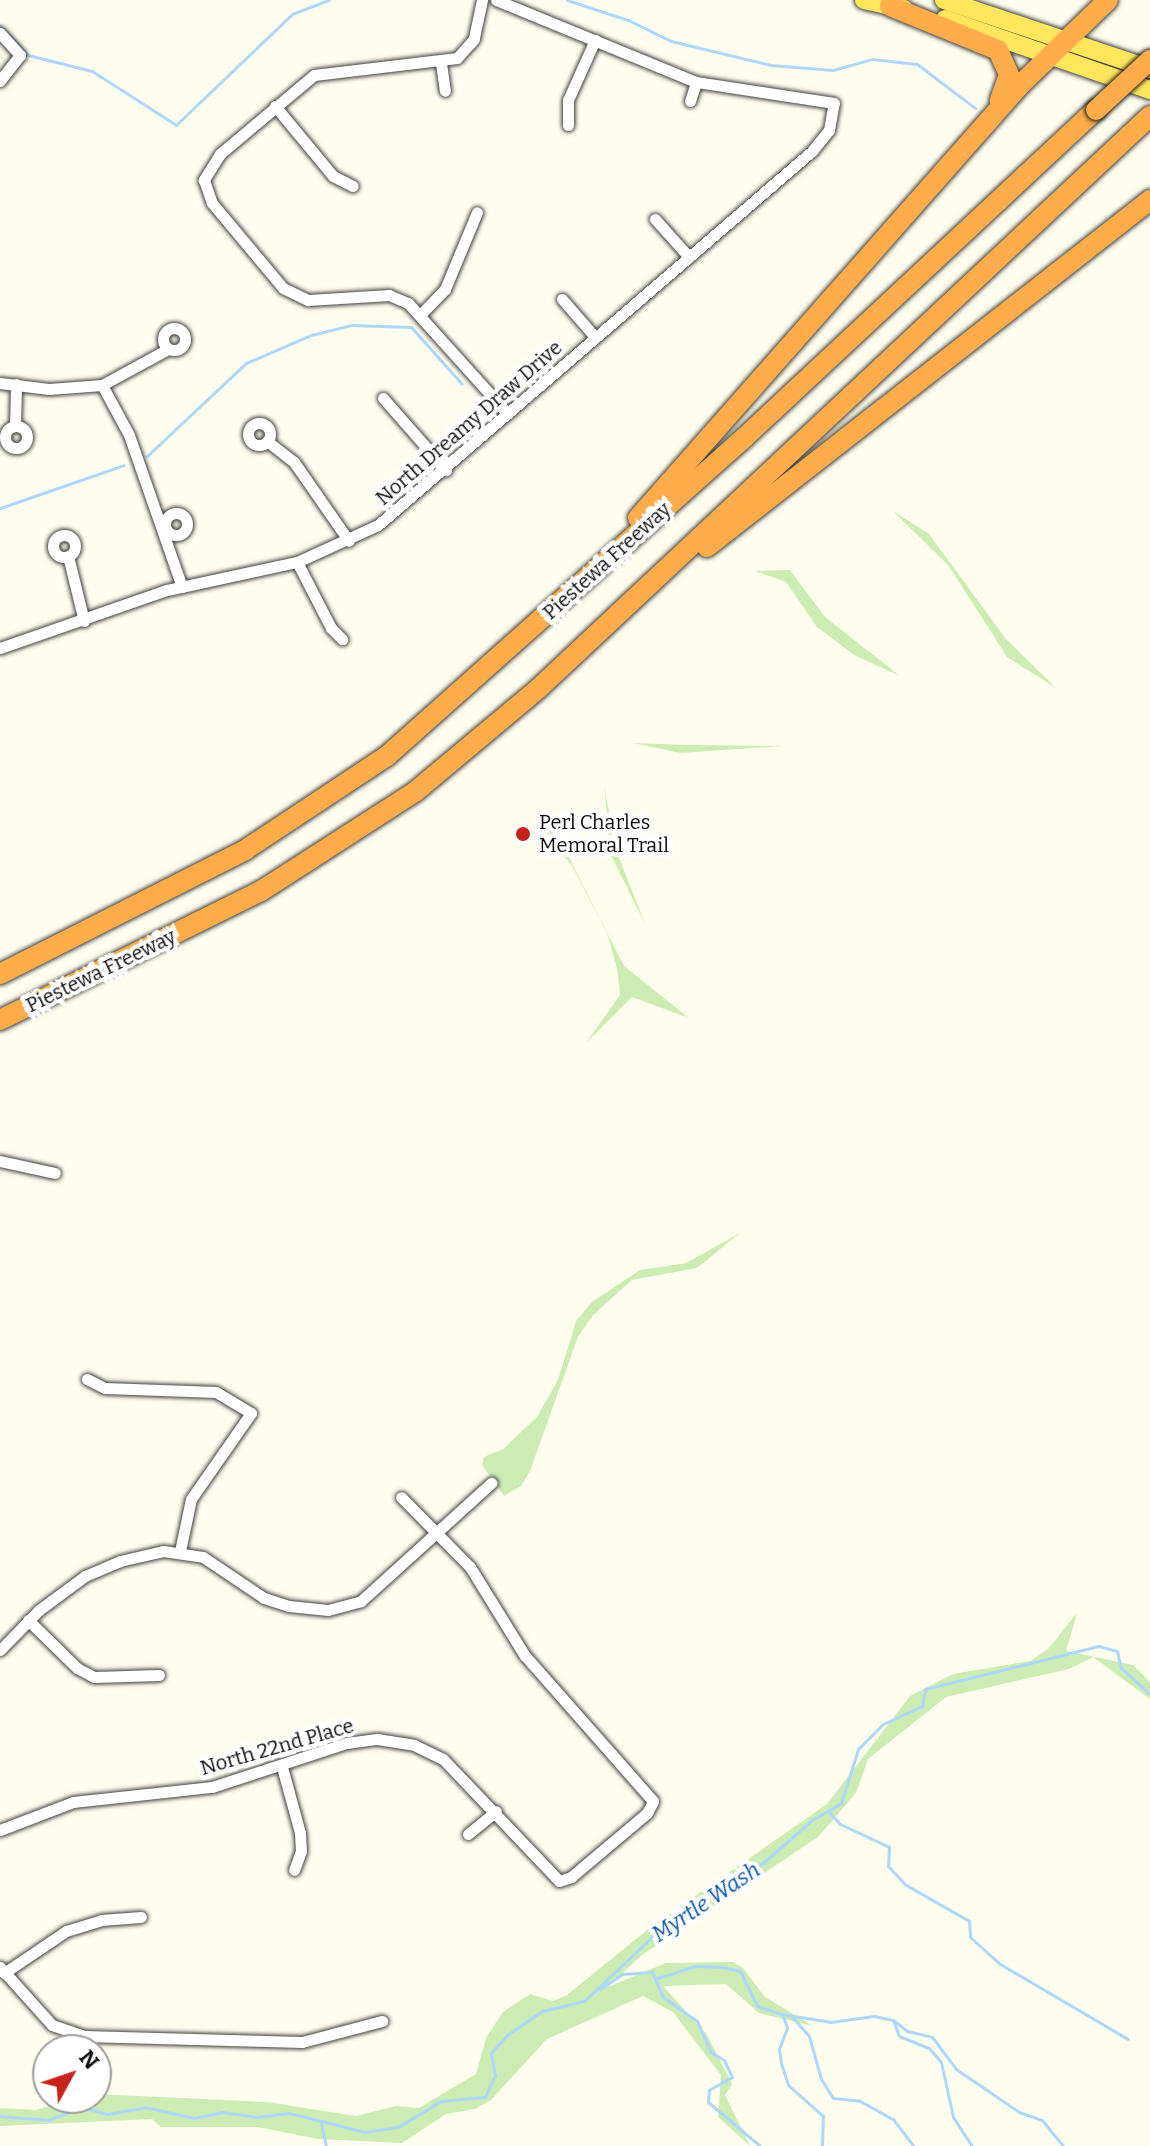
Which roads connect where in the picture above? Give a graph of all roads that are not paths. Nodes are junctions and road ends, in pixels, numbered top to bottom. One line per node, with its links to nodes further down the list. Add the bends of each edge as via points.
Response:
1 (482, 0): 12 (street, via 474,39 457,58)
2 (496, 0): 9 (street)
3 (864, 0): 6 (main road)
4 (944, 0): 8 (main road)
5 (1108, 0): 8 (highway)
6 (890, 6): 10 (main road); 22 (highway, via 986,43 1002,55 1008,85)
7 (0, 33): 14 (street, via 20,55)
8 (1066, 38): 10 (highway); 13 (main road)
9 (595, 40): 15 (street); 21 (street, via 568,100)
10 (1049, 54): 16 (main road); 22 (highway)
11 (1150, 60): 44 (highway, Piestewa Freeway, bridge)
12 (441, 63): 17 (street); 19 (street, via 322,72)
13 (1150, 69)
14 (0, 81)
15 (696, 82): 18 (street); 27 (street, North Dreamy Draw Drive, via 834,103 829,130 812,151)
16 (1150, 90)
17 (445, 91)
18 (690, 101)
19 (275, 106): 23 (street, via 333,176); 29 (street, via 214,161 204,180 212,203 283,288 308,300 389,295)
20 (1146, 120): 45 (highway, Piestewa Freeway)
21 (568, 125)
22 (982, 127): 44 (highway)
23 (353, 186)
24 (1150, 200): 45 (highway)
25 (477, 212): 29 (street, via 445,289)
26 (655, 219): 27 (street)
27 (689, 257): 30 (street, North Dreamy Draw Drive)
28 (562, 299): 30 (street)
29 (420, 315): 36 (street)
30 (595, 337): 36 (street, North Dreamy Draw Drive)
31 (168, 349): 34 (street)
32 (0, 383): 33 (street)
33 (16, 384): 34 (street, via 49,389); 37 (street)
34 (102, 385): 43 (street, via 134,451)
35 (383, 398): 39 (street)
36 (508, 414): 39 (street, North Dreamy Draw Drive)
37 (15, 426)
38 (267, 441): 40 (street, via 294,462)
39 (446, 470): 40 (street, North Dreamy Draw Drive, via 398,511)
40 (349, 541): 42 (street, North Dreamy Draw Drive)
41 (68, 556): 46 (street)
42 (297, 562): 43 (street, North Dreamy Draw Drive); 47 (street)
43 (182, 587): 46 (street, North Dreamy Draw Drive)
44 (574, 590): 49 (highway, Piestewa Freeway, via 426,724 311,810 185,883)
45 (612, 620): 50 (highway, Piestewa Freeway, via 416,791 335,845 261,891)
46 (84, 621): 48 (street, North Dreamy Draw Drive)
47 (342, 639)
48 (0, 648)
49 (0, 974)
50 (0, 1020)
51 (0, 1161): 52 (street)
52 (55, 1173)
53 (87, 1379): 57 (street, via 105,1388 216,1392 251,1413 191,1499)
54 (491, 1483): 56 (street)
55 (401, 1497): 56 (street)
56 (437, 1530): 57 (street, via 361,1601 328,1610 264,1598 203,1557); 62 (street, North 22nd Place, via 470,1567 525,1656 653,1801 647,1813 571,1877 559,1881)
57 (180, 1551): 58 (street, via 131,1557 85,1576)
58 (28, 1620): 59 (street); 60 (street, via 77,1668 94,1677)
59 (0, 1650)
60 (159, 1675)
61 (282, 1767): 62 (street, North 22nd Place, via 347,1743 397,1741 443,1759); 63 (street, North 22nd Place, via 212,1787 73,1802); 65 (street, via 300,1833)
62 (496, 1811): 64 (street)
63 (0, 1830)
64 (468, 1834)
65 (294, 1870)
66 (141, 1917): 67 (street, via 101,1920 66,1931)
67 (2, 1970): 68 (street, via 52,2025 84,2036 302,2042)
68 (382, 2021)

